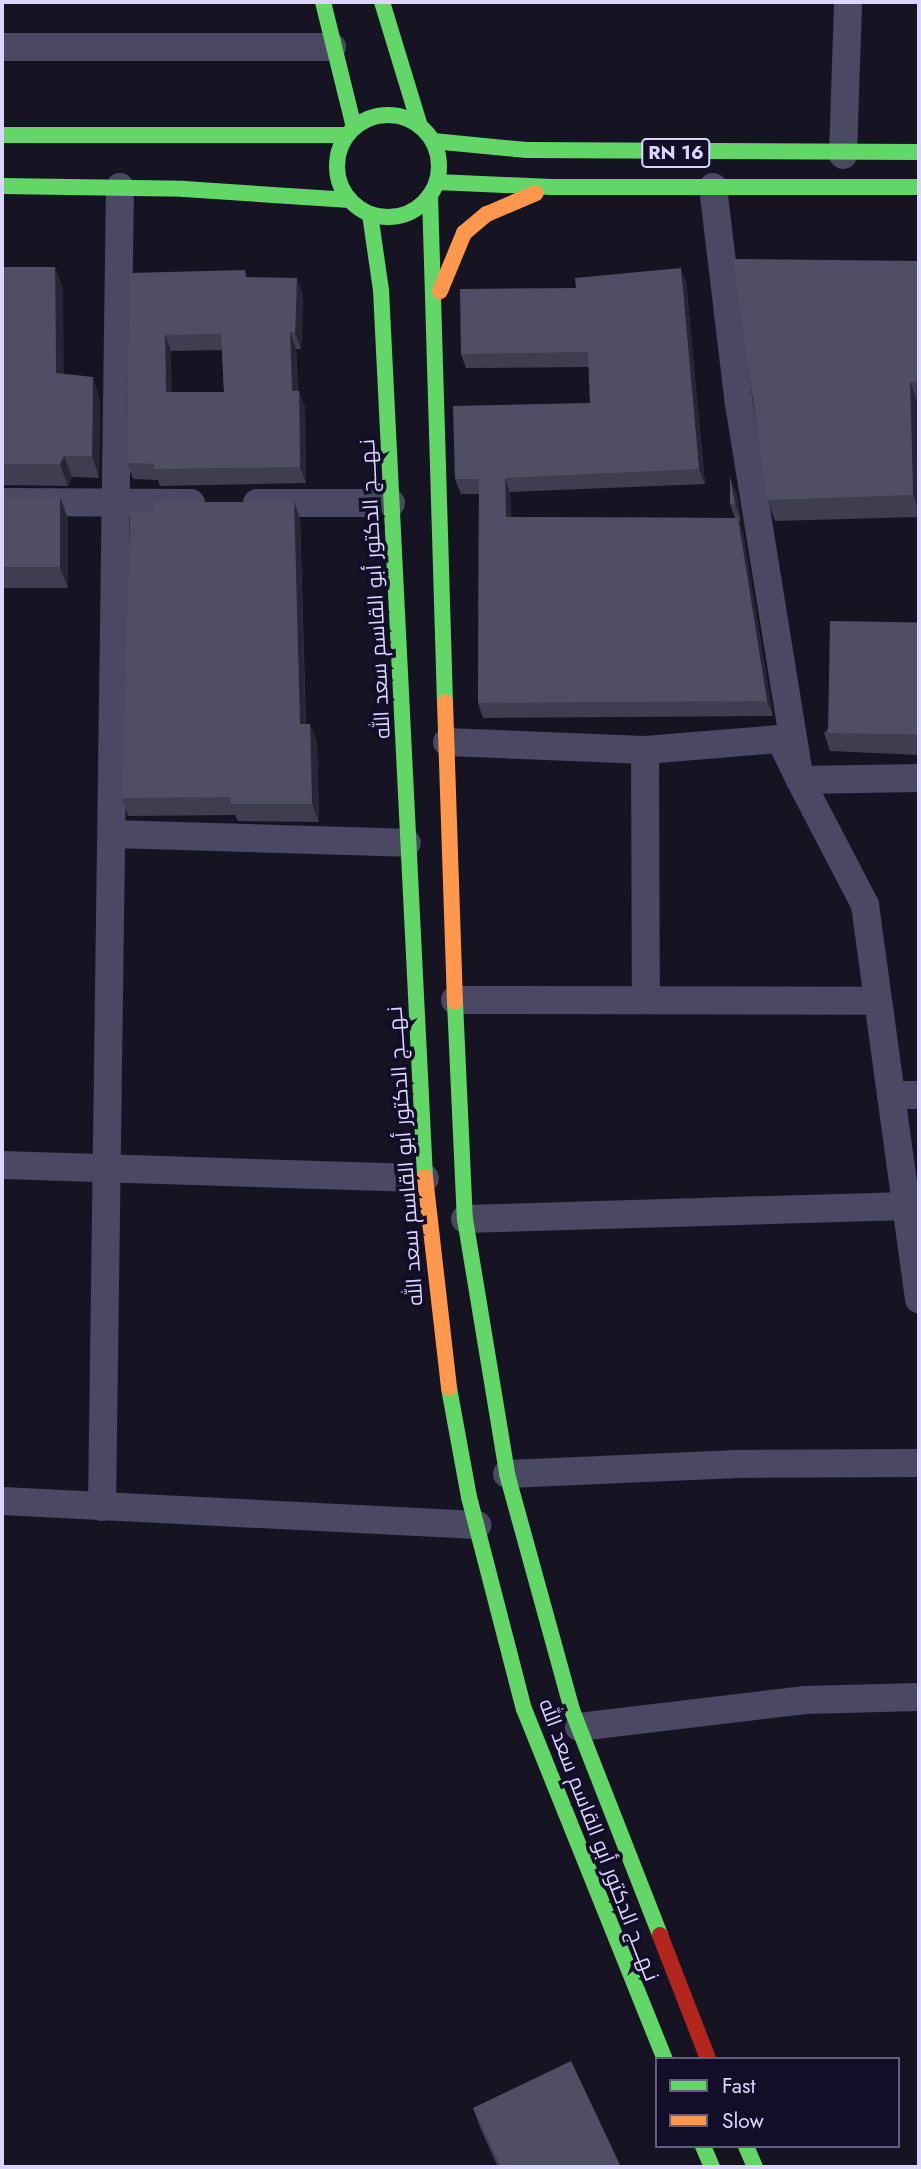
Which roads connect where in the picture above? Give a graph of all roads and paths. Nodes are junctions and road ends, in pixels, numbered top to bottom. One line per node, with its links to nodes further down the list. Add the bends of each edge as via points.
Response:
1 (323, 2): 5 (main road)
2 (382, 2): 6 (main road)
3 (848, 2): 11 (street)
4 (2, 47): 5 (street)
5 (332, 47): 7 (main road)
6 (420, 126): 7 (main road, via 394,115 380,115); 9 (main road)
7 (351, 131): 8 (main road); 18 (main road, via 338,175)
8 (2, 135)
9 (433, 141): 11 (main road, RN 16, via 527,150); 17 (main road, via 439,161)
10 (919, 152): 11 (main road, RN 16)
11 (843, 155)
12 (2, 186): 13 (main road)
13 (120, 187): 18 (main road); 22 (street)
14 (551, 187): 15 (main road, RN 16); 17 (main road, RN 16); 20 (main road, via 499,208 464,233)
15 (713, 187): 16 (main road, RN 16); 27 (street, via 738,398)
16 (919, 187)
17 (433, 189): 19 (main road, via 403,215); 20 (main road, نـهـــج الدكتور أبو القاسم سعد الله)
18 (350, 200): 19 (main road)
19 (370, 214): 23 (main road, نـهـــج الدكتور أبو القاسم سعد الله, via 381,290)
20 (434, 309): 24 (main road, نـهـــج الدكتور أبو القاسم سعد الله)
21 (2, 502): 22 (street)
22 (118, 503): 23 (street); 28 (street)
23 (391, 503): 29 (main road, نـهـــج الدكتور أبو القاسم سعد الله)
24 (447, 742): 25 (street); 30 (main road, نـهـــج الدكتور أبو القاسم سعد الله)
25 (645, 750): 27 (street, via 780,739); 31 (street)
26 (919, 778): 27 (street)
27 (800, 780): 32 (street, via 865,905)
28 (113, 834): 29 (street); 36 (street)
29 (407, 843): 37 (main road, نـهـــج الدكتور أبو القاسم سعد الله)
30 (454, 1000): 31 (street); 39 (main road, نـهـــج الدكتور أبو القاسم سعد الله)
31 (646, 1000): 32 (street)
32 (878, 1000): 33 (street)
33 (891, 1095): 34 (street); 38 (street)
34 (919, 1095)
35 (2, 1165): 36 (street)
36 (108, 1167): 37 (street); 44 (street)
37 (425, 1178): 45 (main road, نـهـــج الدكتور أبو القاسم سعد الله, via 444,1359)
38 (907, 1206): 39 (street); 40 (street)
39 (465, 1219): 42 (main road, نـهـــج الدكتور أبو القاسم سعد الله)
40 (919, 1293)
41 (919, 1463): 42 (street, via 732,1464)
42 (507, 1474): 47 (main road, نـهـــج الدكتور أبو القاسم سعد الله)
43 (2, 1501): 44 (street)
44 (102, 1507): 45 (street)
45 (477, 1525): 48 (main road, نـهـــج الدكتور أبو القاسم سعد الله, via 540,1758)
46 (919, 1697): 47 (street, via 805,1700)
47 (579, 1727): 49 (main road, نـهـــج الدكتور أبو القاسم سعد الله)
48 (664, 2057)
49 (707, 2057)
50 (705, 2148): 52 (main road)
51 (747, 2148): 53 (main road)
52 (712, 2167)
53 (755, 2167)

